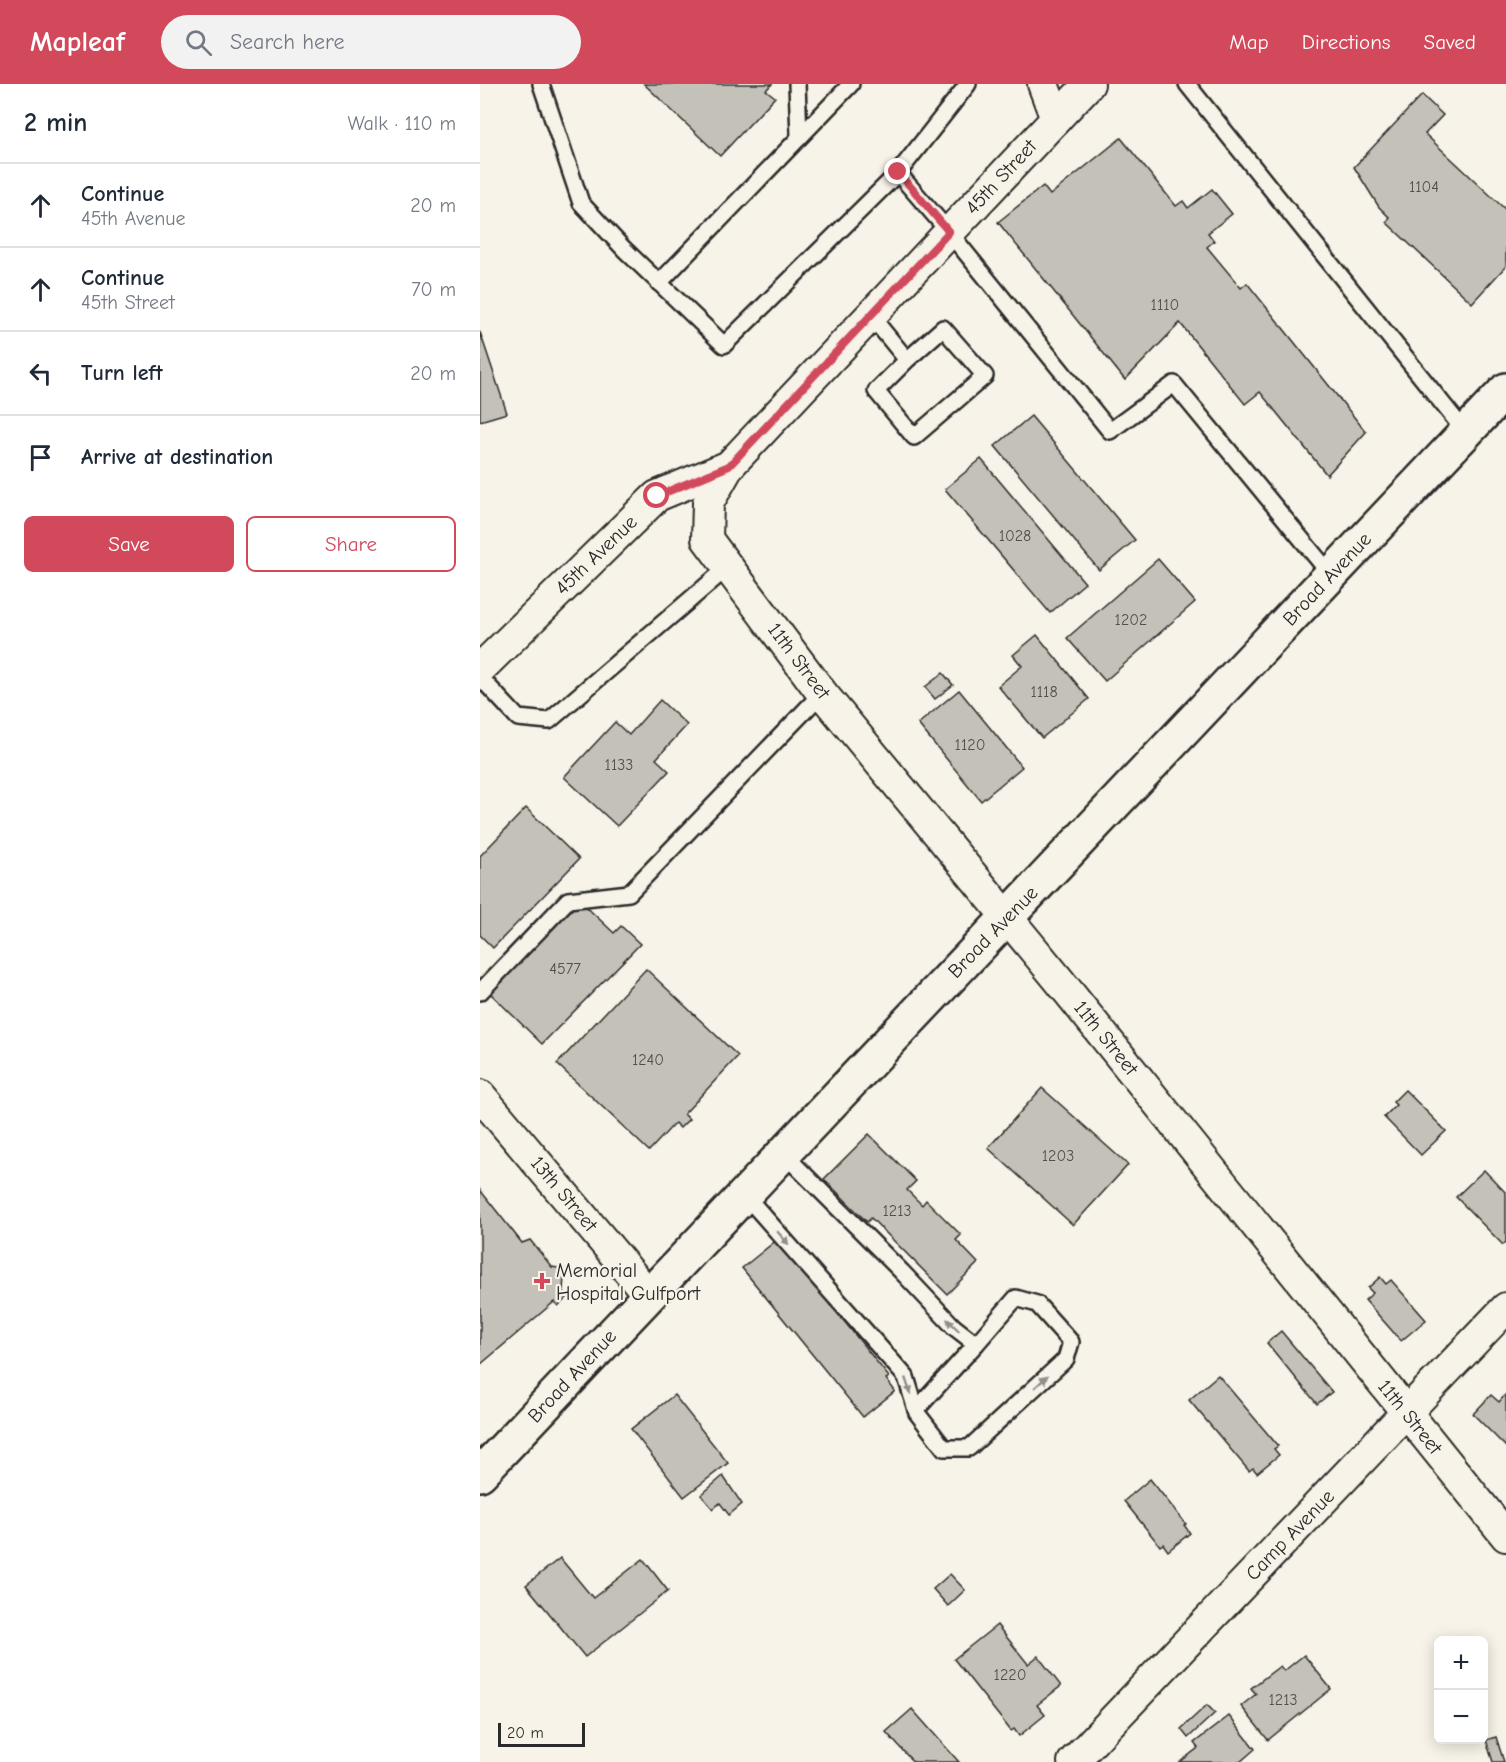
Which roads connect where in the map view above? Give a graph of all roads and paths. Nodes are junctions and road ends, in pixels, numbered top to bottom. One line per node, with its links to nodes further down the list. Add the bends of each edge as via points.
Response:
1 (542, 84): 12 (lane, via 581,203)
2 (797, 84): 9 (lane)
3 (851, 84): 9 (lane)
4 (968, 84): 10 (lane)
5 (1043, 84): 8 (street)
6 (1089, 84): 8 (street)
7 (1187, 84): 16 (lane)
8 (1056, 119): 11 (street, 45th Street)
9 (799, 136): 12 (lane)
10 (898, 172): 11 (lane); 12 (lane, via 724,345)
11 (949, 232): 13 (street, 45th Street); 20 (lane, via 1110,431 1174,384)
12 (659, 283)
13 (871, 316): 14 (lane); 17 (street, 45th Street)
14 (907, 360): 14 (lane, via 876,391 914,437 985,376 943,328)
15 (1506, 390): 16 (main road, Broad Avenue)
16 (1466, 433): 20 (main road, Broad Avenue)
17 (729, 466): 18 (street, 45th Street, via 708,503); 21 (street, 45th Avenue, via 657,496)
18 (707, 538): 19 (street, 11th Street)
19 (728, 567): 22 (lane, via 549,721 518,718); 23 (street, 11th Street)
20 (1331, 575): 24 (main road, Broad Avenue)
21 (480, 669)
22 (480, 677)
23 (822, 693): 24 (street, 11th Street); 25 (lane, via 629,893 568,900)
24 (1007, 918): 27 (main road, Broad Avenue); 33 (street, 11th Street)
25 (480, 992)
26 (480, 1095): 29 (street, 13th Street)
27 (783, 1154): 28 (main road, Broad Avenue); 31 (lane, one-way to 27, via 954,1327)
28 (744, 1194): 29 (main road, Broad Avenue); 32 (lane, one-way to 32, via 906,1377)
29 (648, 1294): 34 (main road, Broad Avenue)
30 (1506, 1308): 33 (street, Camp Avenue)
31 (976, 1344): 32 (lane); 32 (lane, one-way to 31, via 944,1448 969,1448 1066,1359 1071,1342 1037,1304 1016,1298)
32 (916, 1410)
33 (1407, 1412): 35 (street, 11th Street); 36 (street, Camp Avenue)
34 (480, 1474)
35 (1506, 1536)
36 (1073, 1762)

